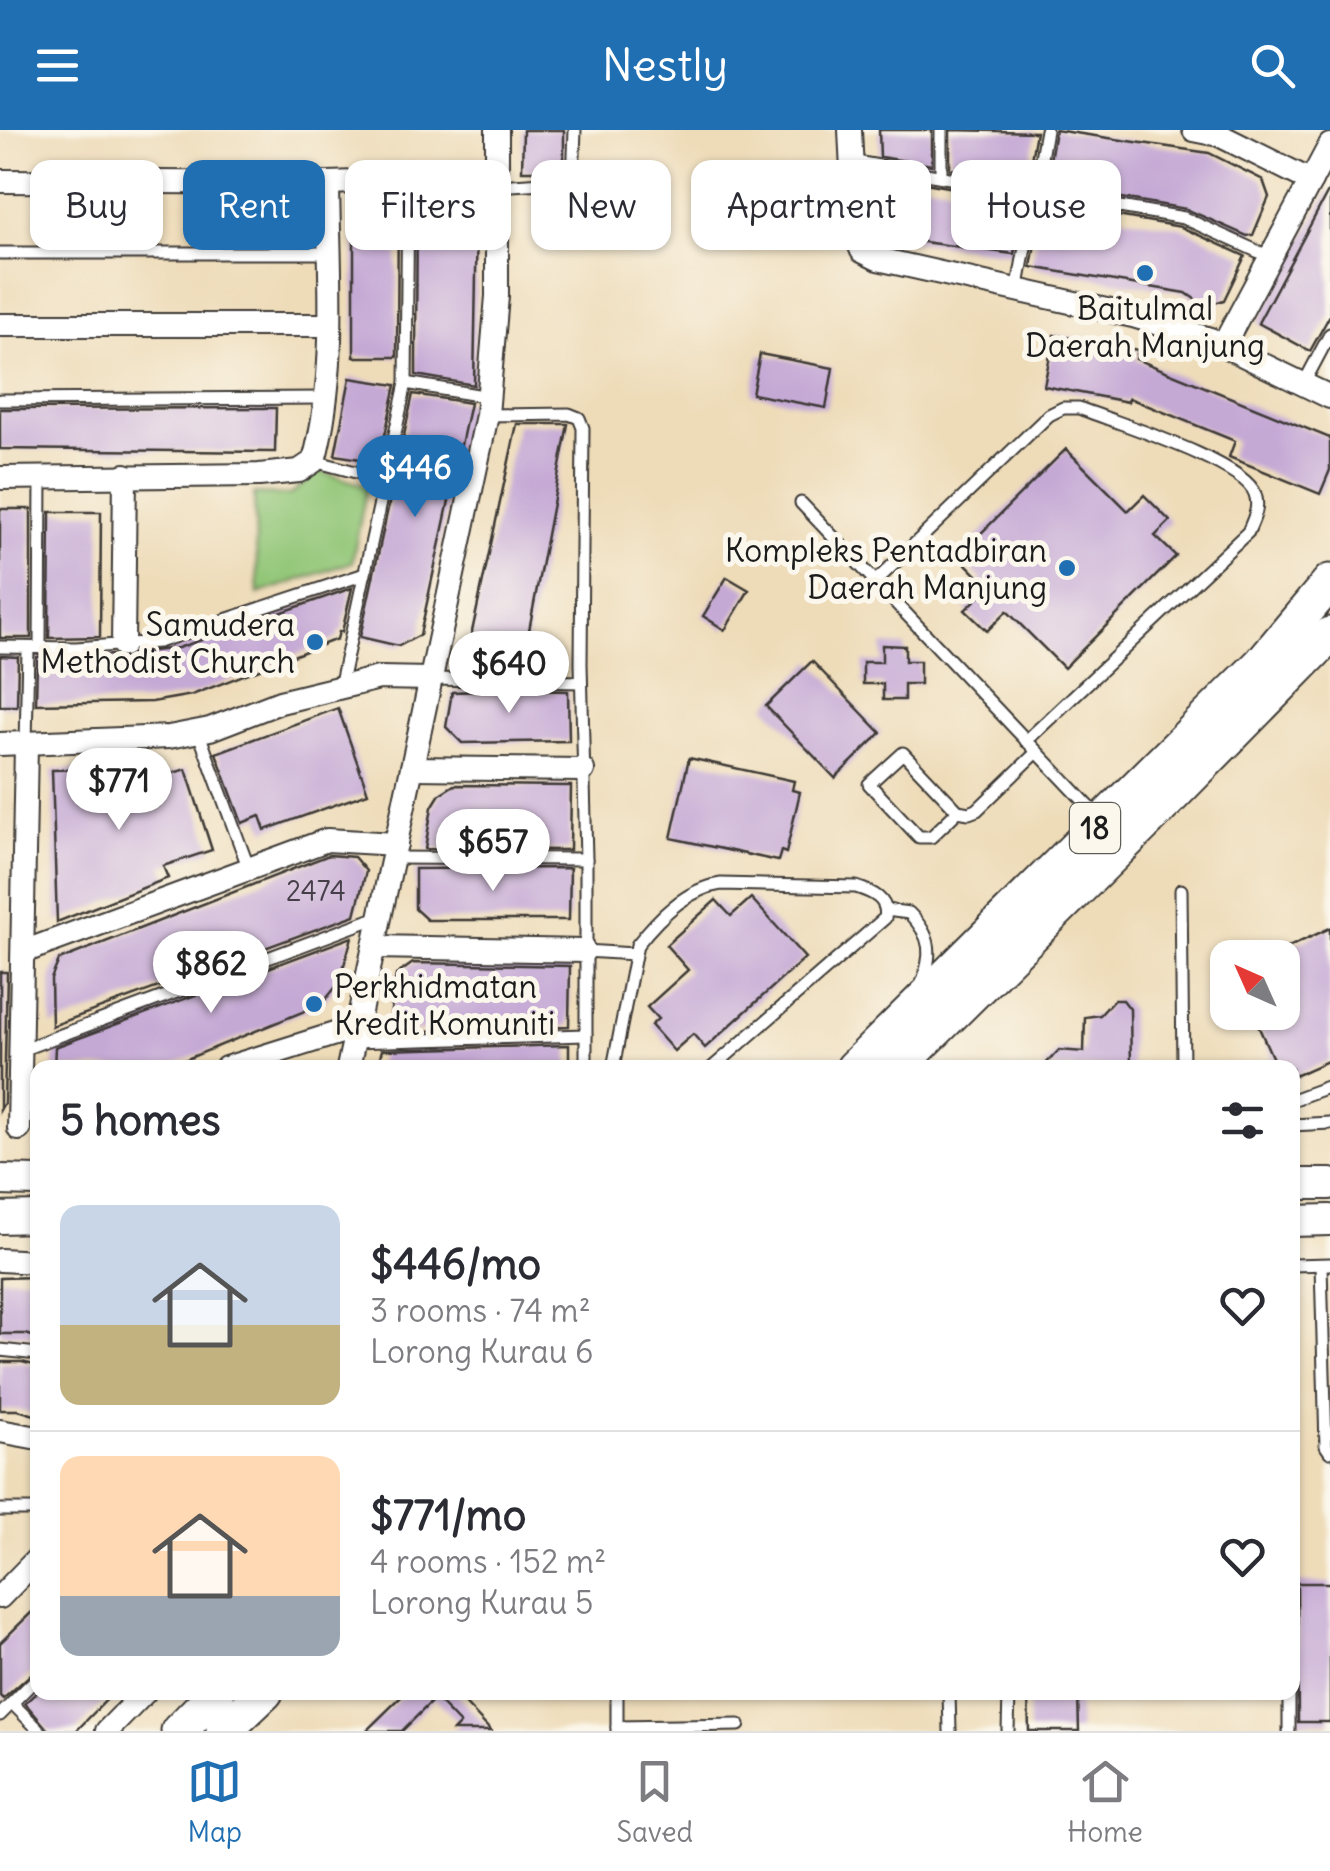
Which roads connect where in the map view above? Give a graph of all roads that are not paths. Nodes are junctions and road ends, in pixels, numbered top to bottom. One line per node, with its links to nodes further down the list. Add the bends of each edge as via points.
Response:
1 (497, 130): 8 (street)
2 (575, 130): 14 (lane, via 573,181)
3 (850, 130): 9 (street)
4 (941, 130): 12 (lane)
5 (1046, 130): 10 (lane)
6 (1194, 130): 17 (street, via 1219,135)
7 (1330, 145): 17 (street)
8 (497, 160)
9 (850, 160)
10 (1042, 160)
11 (931, 174): 12 (lane)
12 (941, 176): 13 (lane)
13 (951, 178)
14 (511, 181)
15 (0, 182): 18 (street)
16 (345, 182): 18 (street)
17 (1310, 182): 26 (street)
18 (328, 183): 25 (street)
19 (1121, 209): 26 (lane, via 1184,218)
20 (407, 250): 32 (lane)
21 (498, 250): 37 (street)
22 (861, 250): 27 (street)
23 (1026, 250): 27 (lane)
24 (0, 253): 25 (lane)
25 (329, 253): 28 (street)
26 (1270, 258): 31 (street)
27 (1017, 292): 31 (street)
28 (330, 325): 29 (street); 35 (street)
29 (0, 326)
30 (1330, 334): 33 (lane)
31 (1224, 344): 33 (street)
32 (406, 383): 37 (lane); 42 (lane)
33 (1304, 383): 34 (street)
34 (1330, 397)
35 (324, 398): 36 (lane); 38 (street)
36 (0, 400)
37 (488, 406): 52 (street); 53 (lane, via 569,414 583,428)
38 (314, 462): 39 (street, via 282,474); 42 (lane)
39 (125, 475): 40 (street); 48 (street)
40 (41, 477): 41 (street); 50 (lane)
41 (0, 478)
42 (386, 480): 44 (lane)
43 (801, 503): 45 (lane)
44 (365, 574): 48 (lane, via 158,642); 54 (lane)
45 (876, 582): 56 (lane); 56 (lane, via 1063,408 1079,408 1198,453 1248,482 1256,495 1248,532)
46 (1330, 582): 63 (main road, 18, via 1261,664)
47 (1330, 634): 51 (main road, 18)
48 (123, 645): 50 (lane)
49 (0, 647): 50 (lane)
50 (34, 648): 58 (lane)
51 (1315, 661): 67 (main road, 18)
52 (430, 679): 53 (lane); 54 (street, via 378,678); 60 (street)
53 (581, 682): 61 (lane)
54 (340, 687): 55 (street)
55 (198, 731): 58 (street); 66 (lane)
56 (1026, 740): 59 (lane)
57 (0, 744): 58 (street)
58 (26, 744): 73 (street)
59 (1037, 752): 62 (lane, via 976,810); 63 (lane)
60 (412, 768): 61 (street); 64 (street)
61 (582, 770): 65 (lane)
62 (958, 811): 62 (lane, via 902,753 869,784 918,838 931,837)
63 (1102, 820): 75 (main road, 18)
64 (394, 851): 65 (lane); 66 (street, via 327,840); 70 (street)
65 (586, 858): 72 (lane)
66 (248, 869): 73 (street)
67 (1092, 874): 85 (main road, 18); 86 (main road)
68 (1181, 890): 87 (lane)
69 (886, 910): 74 (lane, via 872,892 856,887 706,886 648,930); 75 (lane, via 909,913 928,936 928,967); 83 (lane, via 885,918)
70 (380, 916): 71 (street); 78 (lane)
71 (374, 947): 72 (street); 76 (street)
72 (584, 951): 74 (lane); 77 (lane)
73 (23, 952): 78 (street)
74 (635, 954): 82 (lane)
75 (913, 1008): 84 (main road, 18)
76 (355, 1034): 77 (lane); 79 (street); 80 (street)
77 (586, 1036): 81 (lane)
78 (22, 1050): 92 (street)
79 (256, 1060)
80 (350, 1060)
81 (586, 1060)
82 (615, 1060)
83 (721, 1060)
84 (870, 1060)
85 (872, 1060)
86 (936, 1060)
87 (1182, 1060)
88 (1330, 1086): 89 (lane)
89 (1300, 1097)
90 (1330, 1124): 91 (lane)
91 (1300, 1126)
92 (19, 1128)
93 (0, 1180): 94 (main road)
94 (30, 1181)
95 (1300, 1184): 96 (main road)
96 (1330, 1184)
97 (30, 1217): 98 (main road)
98 (0, 1218)
99 (1300, 1220): 100 (main road)
100 (1330, 1220)
101 (0, 1260): 102 (street)
102 (30, 1262)
103 (1326, 1264): 104 (lane); 109 (lane)
104 (1300, 1265)
105 (0, 1350): 106 (lane)
106 (30, 1353)
107 (0, 1431): 108 (street)
108 (30, 1437)
109 (1330, 1452)
110 (0, 1510): 111 (lane)
111 (30, 1510)
112 (30, 1566): 113 (street)
113 (0, 1597)
114 (30, 1684): 122 (lane)
115 (137, 1700): 126 (street)
116 (209, 1700): 127 (main road)
117 (257, 1700): 128 (main road)
118 (617, 1700): 124 (lane)
119 (950, 1700): 129 (lane)
120 (1008, 1700): 130 (lane)
121 (1289, 1700): 131 (lane)
122 (4, 1708): 125 (lane)
123 (739, 1724): 124 (lane)
124 (617, 1729)
125 (40, 1731)
126 (106, 1731)
127 (179, 1731)
128 (224, 1731)
129 (950, 1731)
130 (1008, 1731)
131 (1289, 1731)

